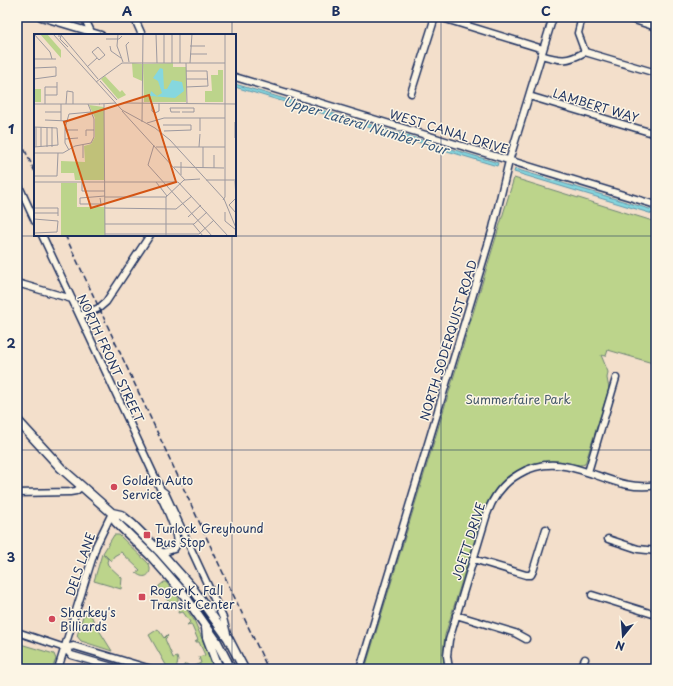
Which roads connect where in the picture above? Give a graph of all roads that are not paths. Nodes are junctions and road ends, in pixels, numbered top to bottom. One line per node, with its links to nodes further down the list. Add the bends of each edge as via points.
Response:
1 (41, 17): 10 (street)
2 (84, 17): 10 (street)
3 (134, 17): 11 (street)
4 (435, 17): 16 (street)
5 (439, 17): 12 (street)
6 (553, 17): 12 (street, NORTH SODERQUIST ROAD)
7 (582, 17): 13 (street, via 578,33)
8 (625, 17): 9 (street)
9 (656, 27)
10 (92, 34)
11 (142, 34)
12 (542, 52): 13 (street, via 558,60 572,59); 17 (street, NORTH SODERQUIST ROAD)
13 (585, 52): 14 (street)
14 (656, 73)
15 (236, 78): 19 (street, WEST CANAL DRIVE)
16 (411, 93)
17 (529, 96): 18 (street, LAMBERT WAY); 19 (street, NORTH SODERQUIST ROAD)
18 (656, 134)
19 (509, 161): 21 (street, WEST CANAL DRIVE); 56 (street, NORTH SODERQUIST ROAD, via 493,228)
20 (17, 182): 22 (street)
21 (656, 205)
22 (34, 219)
23 (42, 236): 26 (street, NORTH FRONT STREET)
24 (149, 236): 27 (street, via 108,300 99,308)
25 (17, 283): 26 (street)
26 (72, 299): 27 (street, NORTH FRONT STREET)
27 (80, 316): 33 (street, NORTH FRONT STREET)
28 (616, 378): 30 (street)
29 (17, 420): 32 (main road)
30 (588, 472): 31 (street, JOETT DRIVE, via 629,485); 40 (street, JOETT DRIVE, via 563,465 548,465 526,470 510,480 490,506)
31 (656, 485)
32 (81, 487): 34 (street, via 71,492); 35 (main road)
33 (161, 490): 39 (street, NORTH FRONT STREET, via 160,495 177,542 174,549); 46 (street, NORTH FRONT STREET, via 165,493 223,618)
34 (17, 493)
35 (112, 513): 39 (main road, via 121,515); 44 (main road, via 116,522 145,549 172,580); 48 (street, DELS LANE, via 95,550)
36 (546, 529): 40 (street, via 531,575)
37 (608, 539): 38 (street, via 638,549)
38 (656, 551)
39 (161, 554): 46 (main road, via 192,588)
40 (473, 559): 42 (street, JOETT DRIVE)
41 (592, 595): 43 (street)
42 (456, 615): 47 (street, via 515,633); 57 (street, JOETT DRIVE, via 448,644)
43 (656, 615)
44 (206, 628): 53 (main road); 54 (main road, via 220,647)
45 (17, 632): 48 (street)
46 (228, 638): 55 (main road)
47 (526, 640)
48 (65, 648): 50 (street, DELS LANE); 51 (street, via 72,655); 52 (street, via 74,646)
49 (585, 658): 58 (street)
50 (58, 669)
51 (119, 669)
52 (151, 669)
53 (220, 669)
54 (231, 669)
55 (244, 669)
56 (360, 669)
57 (449, 669)
58 (580, 669)

